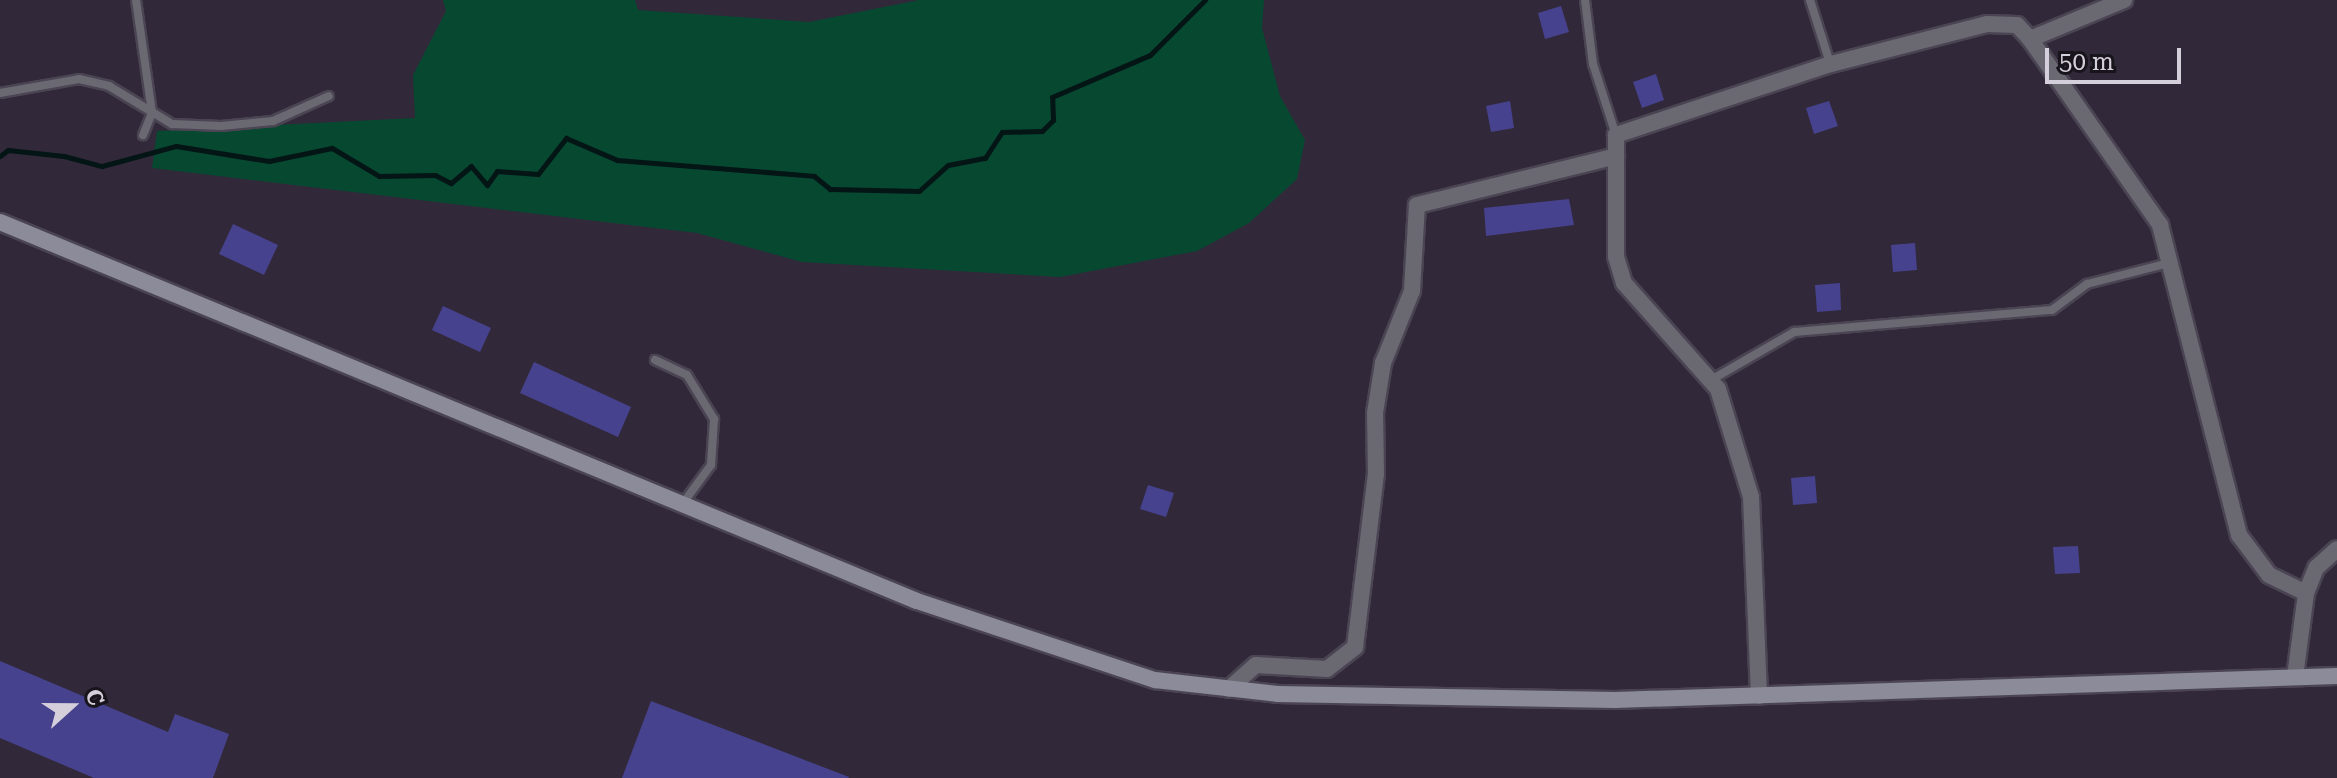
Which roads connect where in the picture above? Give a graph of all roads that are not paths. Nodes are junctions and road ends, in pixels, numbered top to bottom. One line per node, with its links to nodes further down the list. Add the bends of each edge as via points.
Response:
1 (136, 0): 9 (lane)
2 (1585, 0): 11 (lane, via 1593,64)
3 (1810, 0): 6 (lane)
4 (2124, 0): 5 (street)
5 (2030, 39): 6 (street, via 2017,25 1987,24); 14 (street, via 2160,225)
6 (1831, 64): 11 (street)
7 (0, 93): 9 (lane, via 79,79 109,86)
8 (329, 96): 9 (lane, via 255,125 172,124)
9 (152, 113): 10 (lane)
10 (143, 135)
11 (1616, 135): 12 (street)
12 (1616, 156): 16 (street, via 1616,256 1624,283); 22 (street, via 1417,205 1412,291 1383,363 1375,413 1376,474 1355,647 1327,669 1256,665)
13 (0, 222): 17 (street)
14 (2171, 263): 16 (lane, via 2087,284 2037,313 1794,332); 19 (street, via 2239,535 2269,575)
15 (655, 360): 17 (lane, via 687,375 714,419 711,465)
16 (1711, 380): 23 (street, via 1736,439 1758,537)
17 (681, 507): 22 (street, via 1036,643 1155,680)
18 (2337, 549): 19 (street, via 2316,568)
19 (2306, 593): 21 (street)
20 (2337, 676): 21 (street)
21 (2295, 677): 23 (street)
22 (1229, 689): 23 (street, via 1397,698)
23 (1759, 696)

